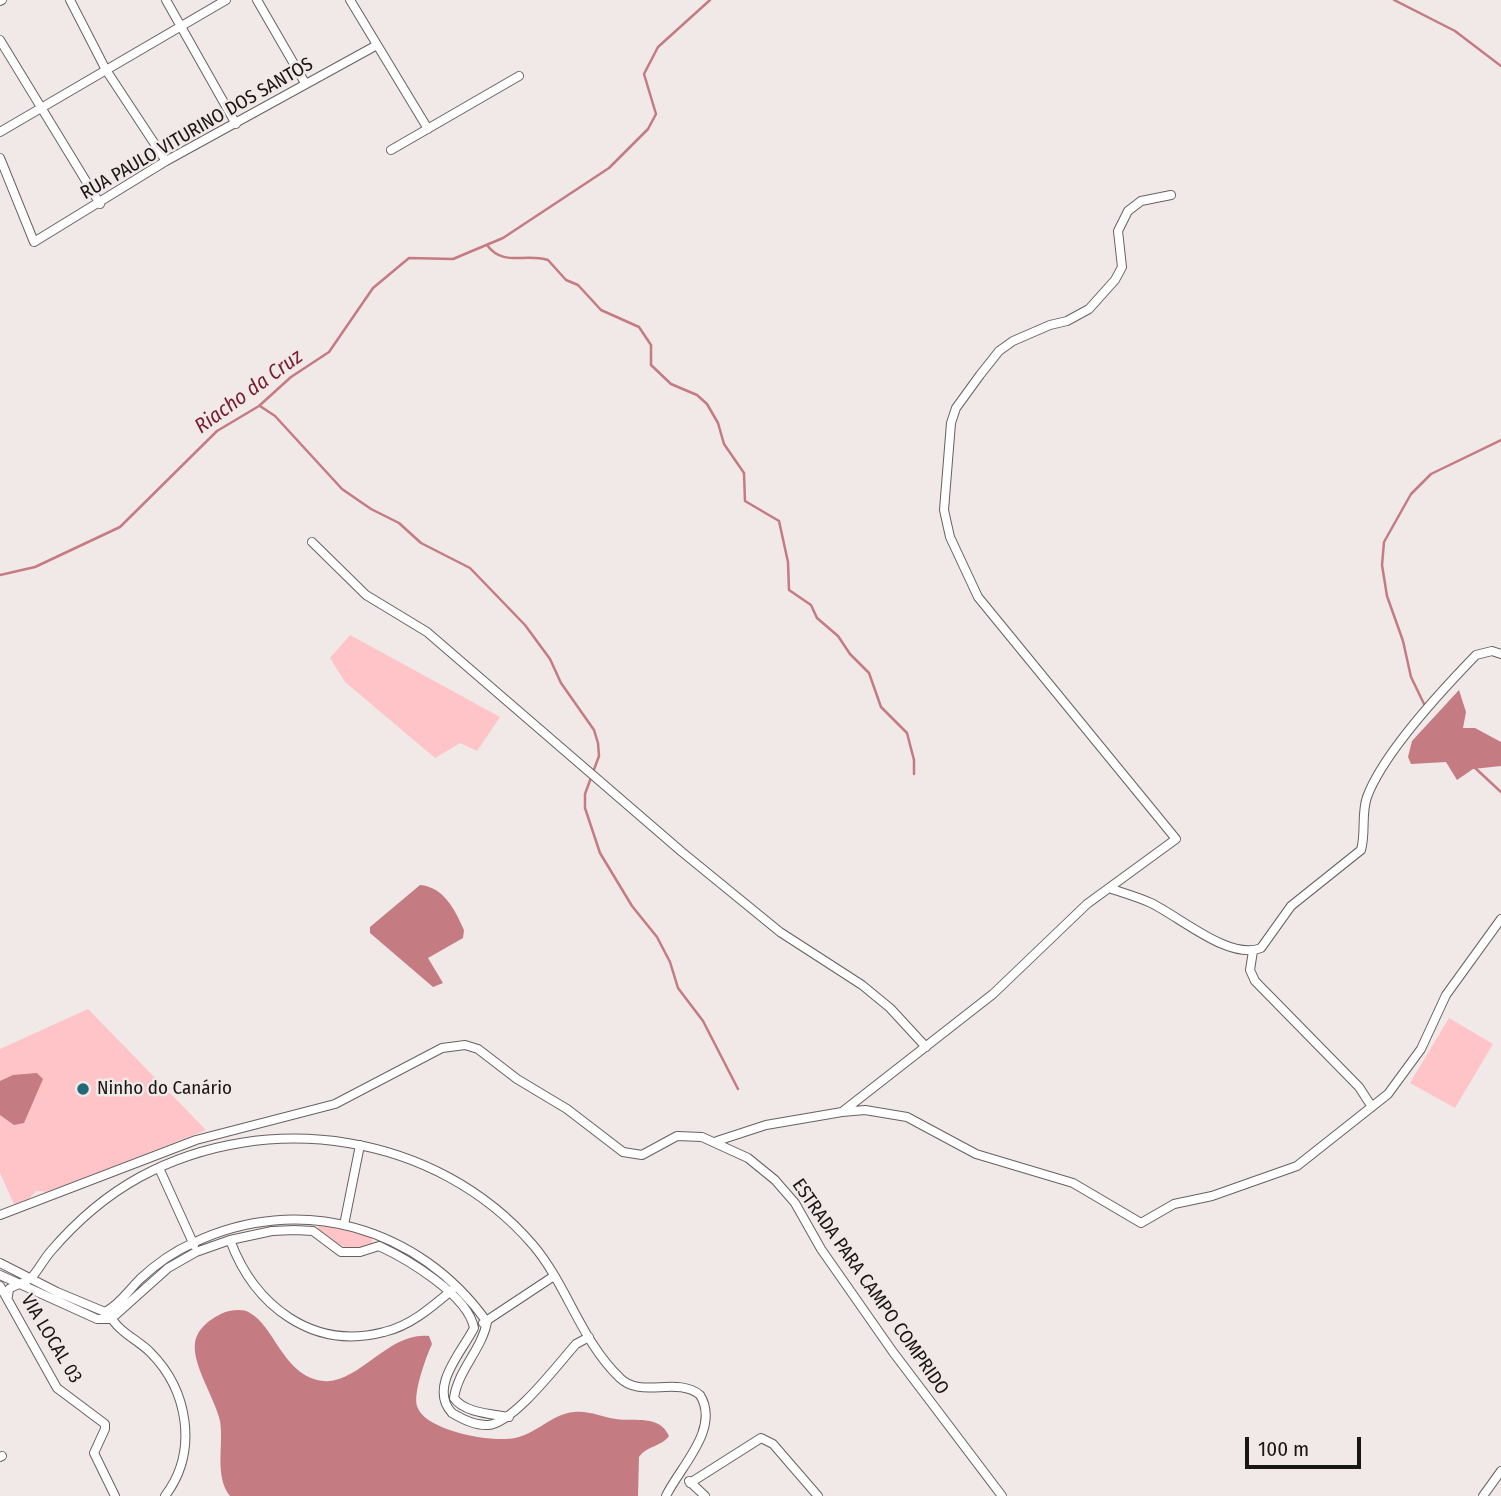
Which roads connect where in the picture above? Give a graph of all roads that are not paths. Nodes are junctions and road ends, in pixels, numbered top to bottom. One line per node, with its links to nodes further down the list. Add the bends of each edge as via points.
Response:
1 (71, 0): 9 (street)
2 (166, 0): 6 (street)
3 (226, 0): 6 (street)
4 (257, 0): 11 (street)
5 (349, 0): 8 (street)
6 (182, 27): 9 (street); 13 (street)
7 (0, 40): 12 (street)
8 (377, 45): 11 (street, RUA PAULO VITURINO DOS SANTOS); 14 (street)
9 (106, 70): 12 (street); 18 (street)
10 (519, 76): 14 (street)
11 (305, 83): 13 (street, RUA PAULO VITURINO DOS SANTOS)
12 (40, 108): 15 (street); 20 (street)
13 (236, 124): 18 (street, RUA PAULO VITURINO DOS SANTOS)
14 (428, 129): 16 (street)
15 (0, 132)
16 (391, 150)
17 (0, 158): 20 (street, RUA PAULO VITURINO DOS SANTOS, via 34,242)
18 (166, 162): 20 (street, RUA PAULO VITURINO DOS SANTOS)
19 (1171, 195): 23 (street, via 1141,201 1128,211 1118,231 1122,267 1089,309 1026,334 999,351 956,408 949,438 945,523 978,597 1176,839)
20 (100, 204)
21 (312, 542): 26 (street, via 366,595 427,632 780,932 890,1008)
22 (1501, 654): 25 (street, via 1476,655 1419,720 1374,781 1363,810 1360,850 1291,906 1269,939)
23 (1109, 888): 25 (street, via 1148,902 1228,947); 26 (street, via 1067,921 993,994)
24 (1501, 919): 27 (street, via 1446,995 1407,1072)
25 (1253, 951): 27 (street, via 1250,970 1255,981 1359,1087)
26 (926, 1047): 28 (street)
27 (1372, 1107): 28 (street, via 1297,1166 1212,1196 1174,1204 1141,1223 1073,1183 976,1154 907,1117 865,1110)
28 (842, 1112): 29 (street, via 766,1125)
29 (717, 1141): 32 (street, ESTRADA PARA CAMPO COMPRIDO, via 677,1136 650,1153 623,1152 478,1049 453,1046 431,1052 335,1104 196,1139); 64 (street, ESTRADA PARA CAMPO COMPRIDO, via 748,1158 795,1203 886,1342)
30 (360, 1145): 31 (street, via 312,1138 254,1141 207,1150); 34 (street); 41 (street, via 408,1159 459,1184 516,1228)
31 (159, 1168): 38 (street); 42 (street, via 119,1191 73,1227)
32 (0, 1215)
33 (313, 1220): 34 (street); 35 (street); 38 (street, via 270,1220 225,1230)
34 (344, 1225): 37 (street)
35 (313, 1231): 36 (street, via 272,1231); 37 (street, via 341,1252 360,1252)
36 (230, 1240): 38 (street); 46 (street, via 243,1271 265,1301 300,1326 326,1335 356,1337 385,1332 425,1312)
37 (381, 1241): 45 (street, via 421,1257); 46 (street)
38 (194, 1247): 48 (street, via 144,1276)
39 (0, 1263): 42 (street)
40 (0, 1275): 43 (street)
41 (554, 1276): 49 (street); 51 (street)
42 (30, 1279): 43 (street); 48 (street)
43 (18, 1284): 47 (street, VIA LOCAL 03, via 9,1289); 48 (street, via 97,1319)
44 (0, 1286): 47 (street, VIA LOCAL 03)
45 (458, 1286): 46 (street); 49 (street)
46 (449, 1293): 50 (street)
47 (8, 1297): 58 (street, VIA LOCAL 03, via 57,1388 105,1424 94,1453)
48 (109, 1315): 59 (street, via 173,1380 184,1414 182,1460)
49 (486, 1322): 50 (street); 53 (street)
50 (474, 1328): 52 (street, via 445,1381)
51 (589, 1337): 54 (street, via 576,1344); 56 (street, via 624,1382 639,1387 687,1387 700,1395 705,1407 703,1425 693,1455)
52 (443, 1394): 53 (street); 54 (street, via 446,1407 461,1418 487,1425)
53 (454, 1394): 54 (street, via 457,1403 473,1410)
54 (509, 1416)
55 (1501, 1471): 65 (street)
56 (678, 1477): 57 (street); 60 (street); 61 (street)
57 (690, 1483): 62 (street); 63 (street, via 761,1438 773,1444)
58 (115, 1496)
59 (165, 1496)
60 (666, 1496)
61 (674, 1496)
62 (705, 1496)
63 (818, 1496)
64 (1002, 1496)
65 (1483, 1496)

